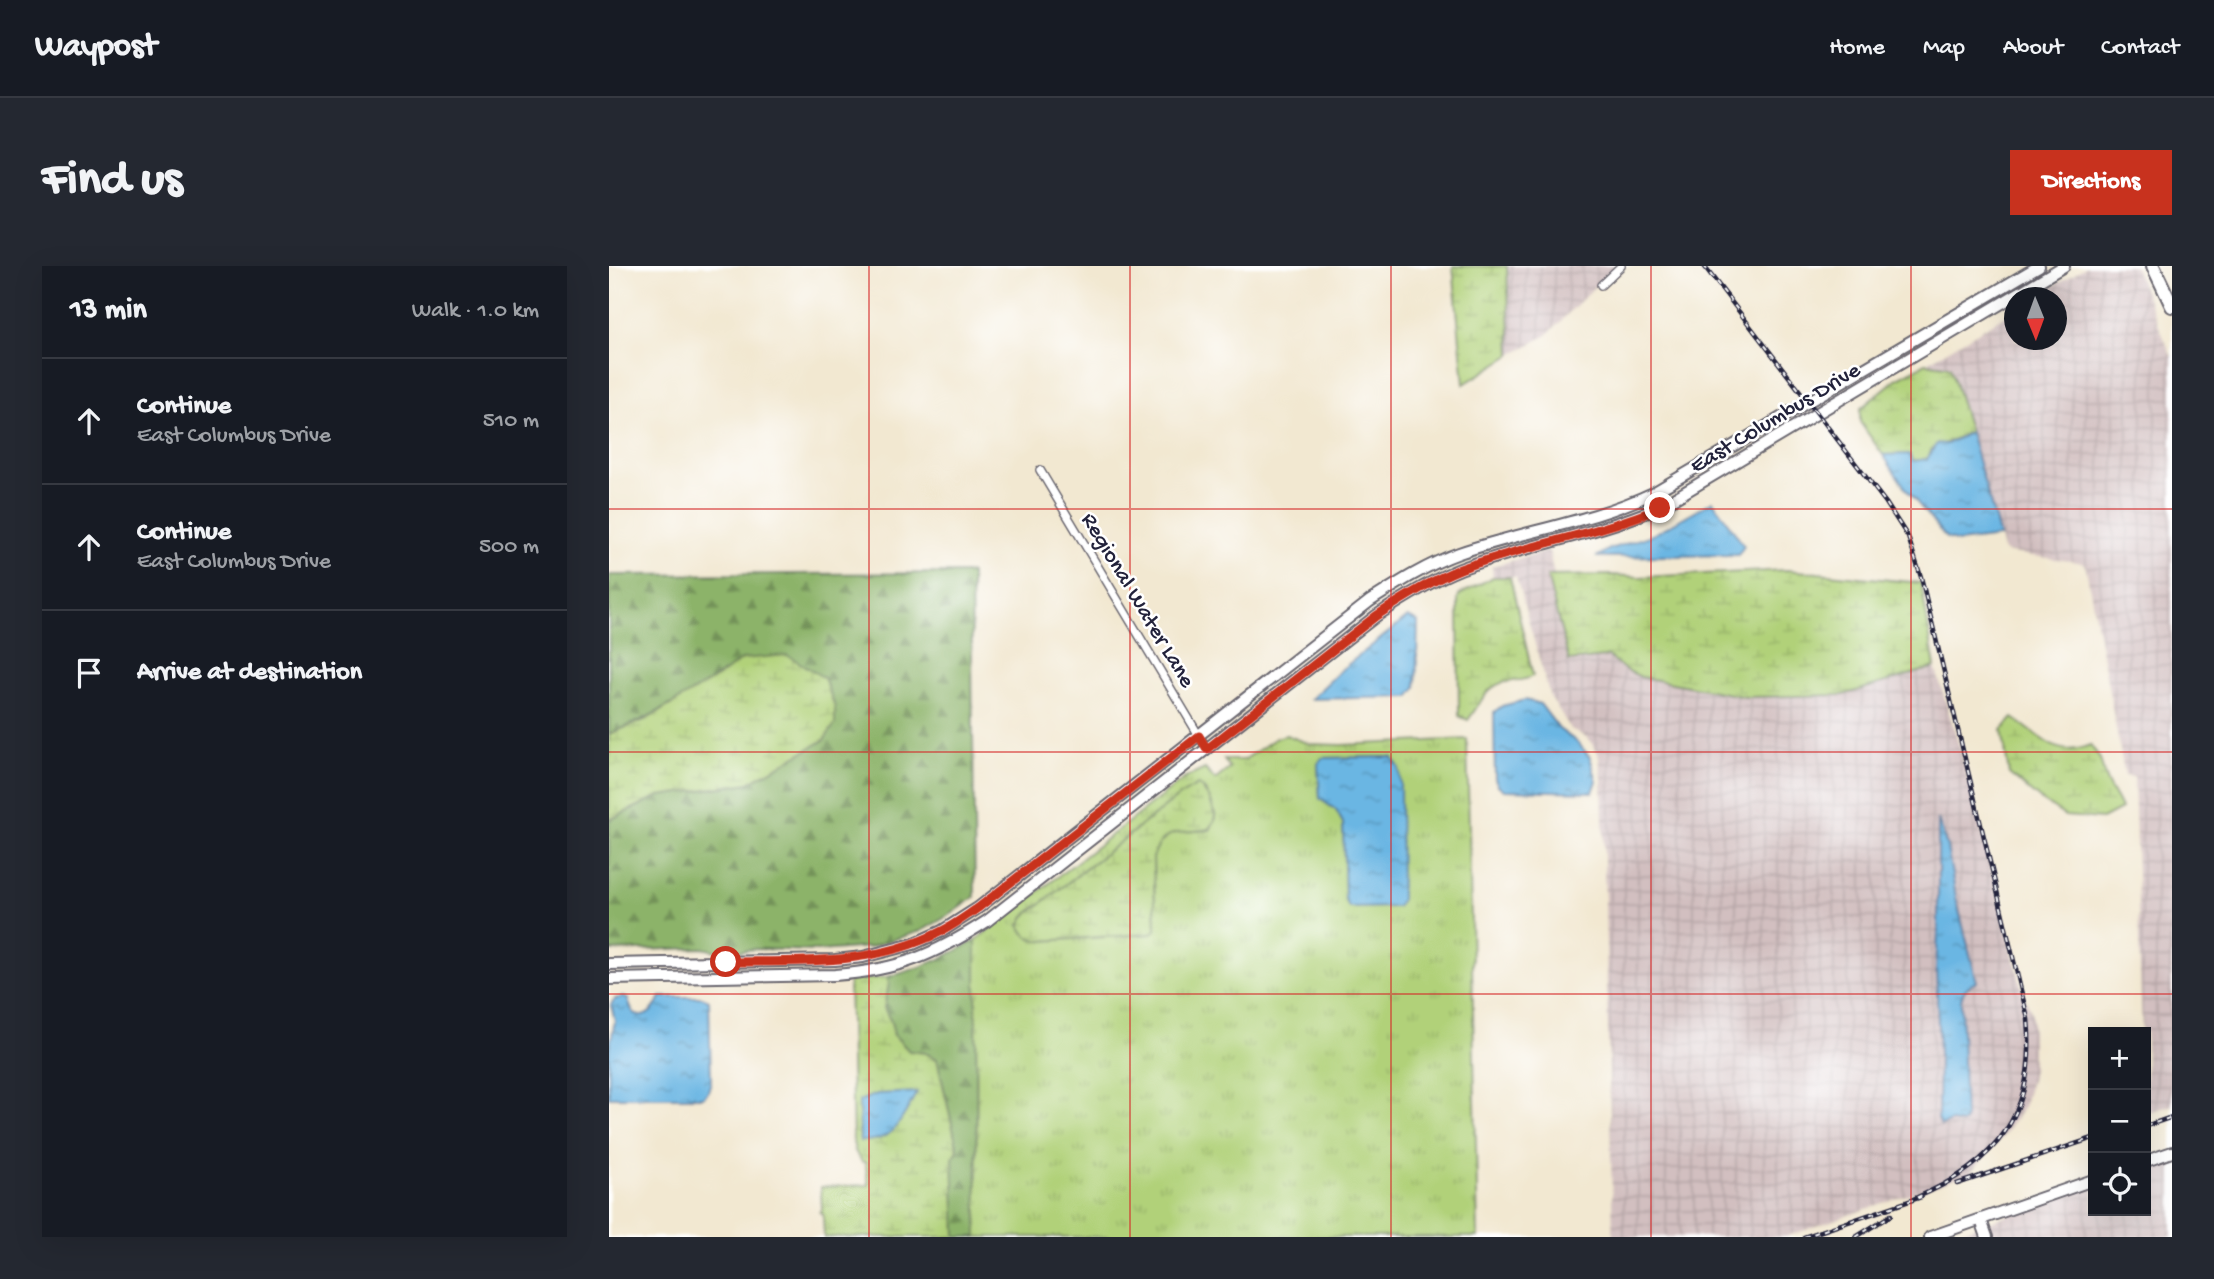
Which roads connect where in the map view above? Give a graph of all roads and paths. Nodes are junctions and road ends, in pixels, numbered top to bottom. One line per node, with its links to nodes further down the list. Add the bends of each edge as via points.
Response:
1 (1621, 266): 5 (street)
2 (2039, 266): 7 (street, East Columbus Drive)
3 (2064, 266): 8 (street, East Columbus Drive)
4 (2153, 266): 6 (main road)
5 (1601, 285)
6 (2172, 306)
7 (1949, 319): 8 (street); 10 (street, East Columbus Drive, via 1653,493 1601,514)
8 (1957, 332): 11 (street, East Columbus Drive, via 1660,508)
9 (1040, 470): 12 (street, Regional Water Lane)
10 (1514, 537): 11 (street); 12 (street, East Columbus Drive, via 1457,554 1397,583)
11 (1519, 552): 13 (street, East Columbus Drive, via 1460,569 1402,598)
12 (1199, 736): 13 (street, Regional Water Lane); 14 (street, East Columbus Drive, via 978,908 913,944 835,960)
13 (1207, 749): 15 (street, East Columbus Drive, via 987,921 918,959 841,975)
14 (609, 964)
15 (609, 979)
16 (2172, 1152): 17 (street)
17 (2151, 1159)
18 (2088, 1182): 19 (street)
19 (1981, 1220): 20 (street); 21 (street)
20 (1930, 1237)
21 (1987, 1237)

